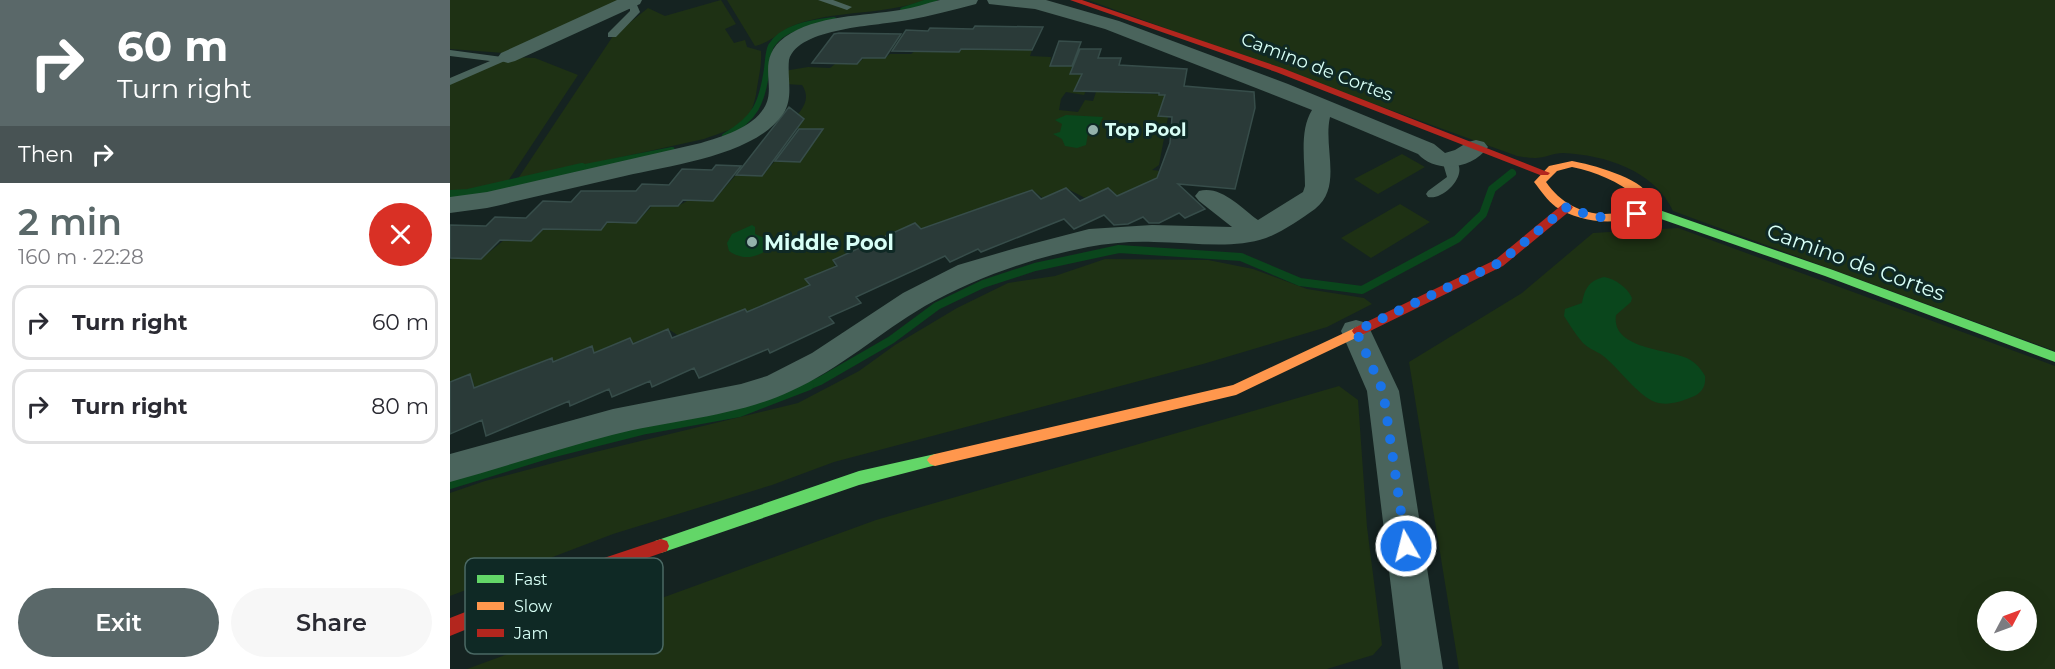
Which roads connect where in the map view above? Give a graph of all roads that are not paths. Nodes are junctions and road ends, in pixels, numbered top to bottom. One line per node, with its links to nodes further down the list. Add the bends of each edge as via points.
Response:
1 (823, 0): 6 (lane)
2 (969, 0): 16 (street, via 825,28 800,37 781,53 778,103 770,116 734,140 487,200)
3 (996, 0): 11 (street, via 1036,3 1112,25)
4 (1074, 0): 12 (street, Camino de Cortes, via 1279,70)
5 (629, 2): 7 (lane, via 635,12); 9 (street)
6 (847, 7)
7 (612, 34)
8 (450, 53): 9 (lane)
9 (505, 58): 10 (lane)
10 (450, 82)
11 (1324, 108): 12 (street, via 1426,149 1434,157); 19 (street, via 1316,129 1318,186 1314,196)
12 (1466, 153): 13 (street, Camino de Cortes); 14 (lane, via 1453,178)
13 (1544, 173): 17 (street, via 1540,182 1547,194); 18 (street, via 1555,166 1572,164 1603,171 1632,185 1643,196)
14 (1432, 194)
15 (1208, 196): 19 (street)
16 (450, 205)
17 (1567, 207): 18 (street, via 1602,218 1623,219 1637,214); 20 (street, via 1499,263)
18 (1641, 208): 21 (street, Camino de Cortes)
19 (1256, 231): 22 (street, via 1227,236 1152,233 1089,238 1026,254 968,272 913,300 823,361 778,384 741,396 613,422)
20 (1356, 331): 23 (street, via 1236,390 859,478); 26 (street, via 1383,391)
21 (2055, 357)
22 (450, 468)
23 (625, 558)
24 (465, 621): 25 (street)
25 (450, 627)
26 (1422, 669)

